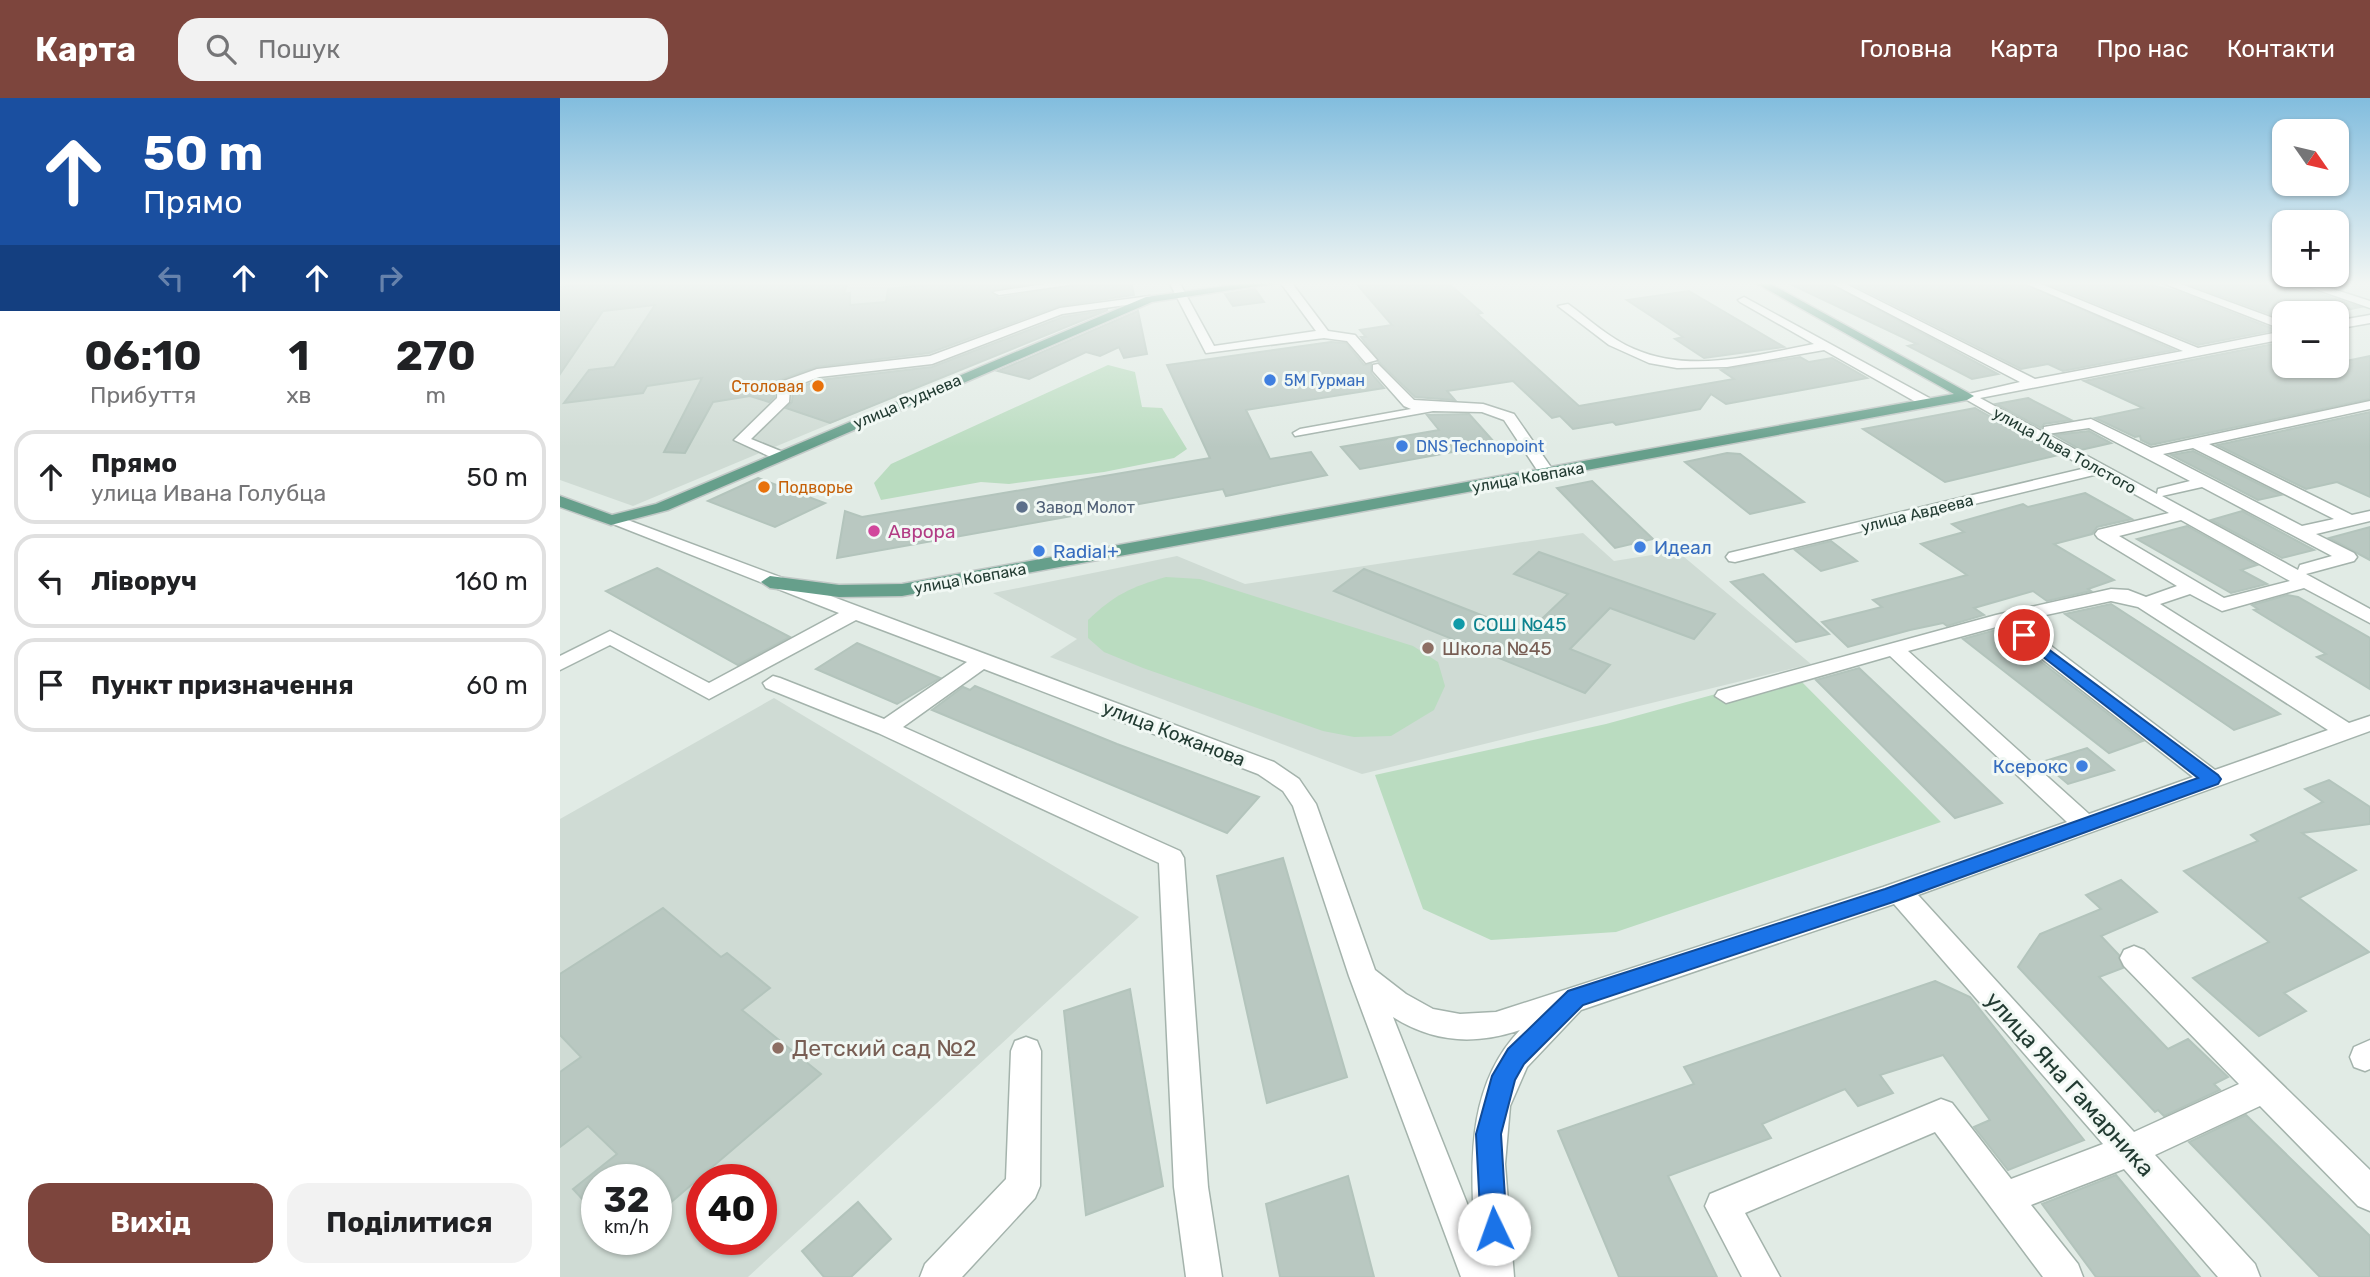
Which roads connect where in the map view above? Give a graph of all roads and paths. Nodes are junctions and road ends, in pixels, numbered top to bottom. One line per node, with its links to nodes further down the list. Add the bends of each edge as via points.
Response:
1 (992, 337): 23 (street, via 932,360 817,373 783,386 784,399 741,440)
2 (1059, 337): 23 (main road, улица Руднева)
3 (1203, 337): 4 (street, via 1210,350)
4 (1302, 337)
5 (1344, 337): 18 (street, via 1351,338 1409,403)
6 (1609, 337): 12 (street, via 1629,351 1705,366)
7 (1809, 337): 12 (street)
8 (1859, 337): 15 (main road, улица Льва Толстого)
9 (1942, 337): 14 (street)
10 (2161, 337): 13 (street)
11 (2272, 337): 13 (street, улица Ковпака)
12 (1825, 346): 16 (street)
13 (2197, 352): 14 (street, улица Ковпака)
14 (2033, 383): 15 (street, улица Ковпака)
15 (1967, 396): 16 (main road, улица Ковпака); 24 (street, улица Льва Толстого)
16 (1928, 403): 25 (main road, улица Ковпака)
17 (2370, 405): 21 (street)
18 (1440, 408): 20 (street); 25 (street, via 1483,408 1509,417)
19 (2049, 430): 22 (street, via 2091,423)
20 (1300, 433)
21 (2195, 443): 22 (street); 33 (street)
22 (2149, 453): 26 (street)
23 (778, 455): 29 (main road, улица Руднева)
24 (2100, 469): 30 (street, улица Льва Толстого); 37 (street, улица Авдеева)
25 (1547, 473): 39 (main road, улица Ковпака, via 902,590 839,591)
26 (2204, 482): 27 (street); 35 (street)
27 (2164, 492)
28 (560, 501): 32 (main road, улица Кожанова)
29 (662, 507): 32 (main road, улица Руднева); 34 (street, улица Руднева)
30 (2183, 515): 38 (street, улица Льва Толстого); 40 (street, via 2104,534)
31 (2370, 516): 33 (street)
32 (611, 520): 34 (street, улица Кожанова)
33 (2348, 521): 35 (street); 36 (street)
34 (633, 528): 39 (street, улица Кожанова)
35 (2300, 532): 38 (street, via 2348,557)
36 (2370, 534)
37 (1735, 557)
38 (2306, 576): 40 (street, via 2222,605); 43 (street, улица Льва Толстого)
39 (770, 582): 42 (street, улица Кожанова)
40 (2192, 587): 41 (street)
41 (2145, 603): 44 (street, via 2111,595); 52 (street)
42 (854, 613): 46 (street, улица Кожанова); 47 (street, via 709,692 610,637)
43 (2370, 617)
44 (2003, 619): 45 (street); 53 (street)
45 (1895, 649): 49 (street); 54 (street)
46 (982, 661): 51 (street); 57 (street, улица Кожанова, via 1266,768 1291,785 1304,804)
47 (560, 664)
48 (773, 683): 51 (street)
49 (1726, 696)
50 (2370, 723): 52 (street)
51 (886, 728): 65 (street, via 1171,858 1191,1187)
52 (2346, 732): 53 (street)
53 (2212, 779): 54 (street)
54 (2086, 825): 55 (street)
55 (1899, 892): 58 (street); 61 (street, улица Яна Гамарника)
56 (2134, 958): 60 (street)
57 (1363, 975): 58 (street, via 1387,998 1421,1019 1467,1030); 66 (street, улица Кожанова)
58 (1576, 998): 67 (street, via 1516,1057 1495,1103 1489,1134)
59 (1026, 1051): 64 (street, via 1023,1186)
60 (2264, 1088): 61 (street); 62 (street)
61 (2129, 1151): 63 (street); 70 (street, улица Яна Гамарника)
62 (2370, 1195)
63 (2004, 1198): 68 (street, via 1941,1114 1722,1206); 69 (street)
64 (939, 1277)
65 (1205, 1277)
66 (1479, 1277)
67 (1496, 1277)
68 (1762, 1277)
69 (2065, 1277)
70 (2242, 1277)

